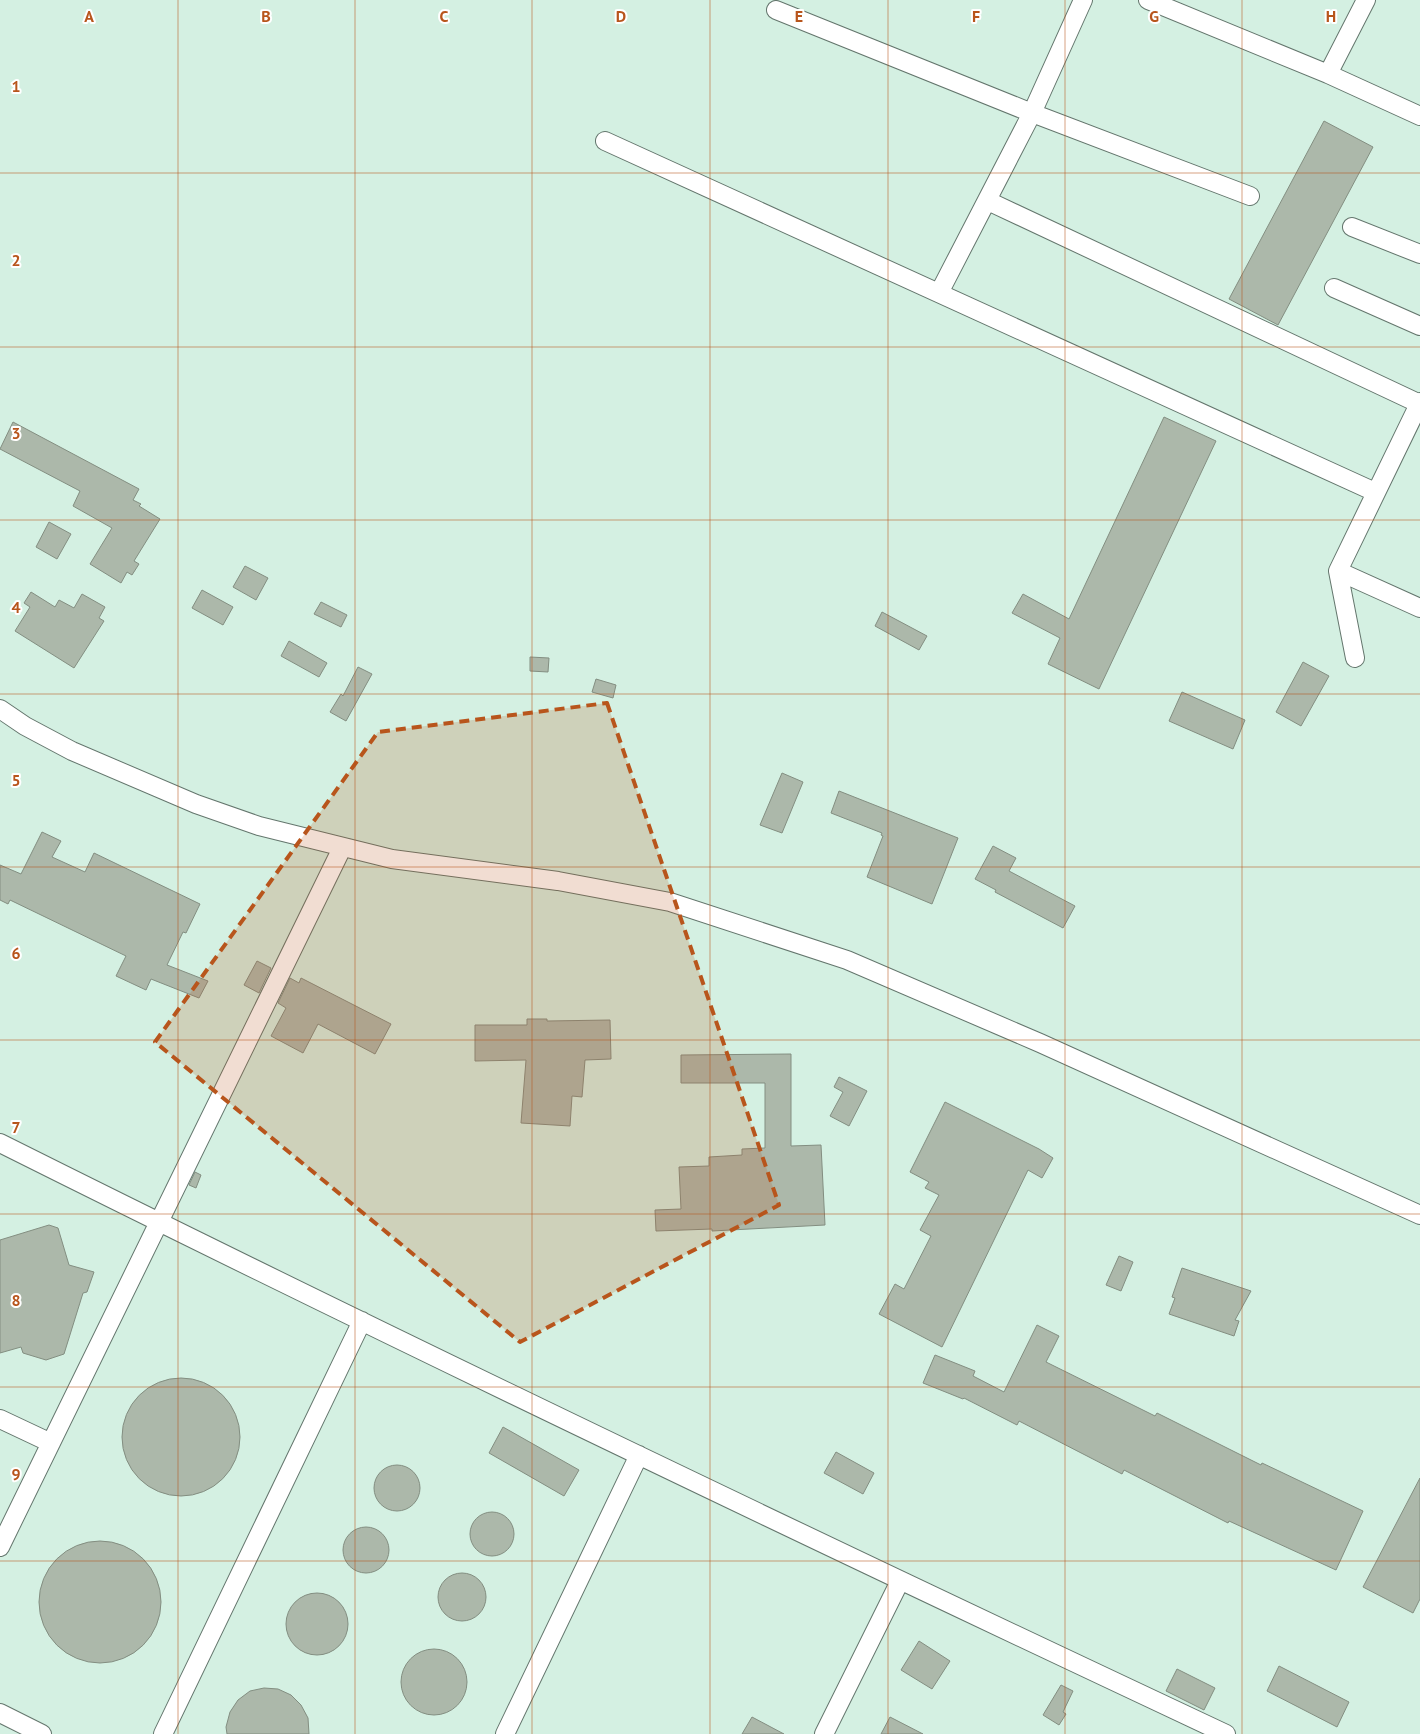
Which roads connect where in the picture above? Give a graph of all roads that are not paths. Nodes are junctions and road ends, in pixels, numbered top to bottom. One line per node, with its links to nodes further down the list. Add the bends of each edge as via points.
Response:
1 (1083, 0): 6 (lane)
2 (1148, 0): 5 (lane)
3 (1366, 0): 5 (lane)
4 (776, 10): 6 (lane)
5 (1328, 74): 7 (lane)
6 (1032, 113): 9 (lane); 10 (lane)
7 (1420, 116)
8 (605, 141): 14 (lane)
9 (1250, 196)
10 (988, 202): 14 (lane); 16 (lane)
11 (1352, 227): 12 (lane)
12 (1420, 254)
13 (1334, 288): 15 (lane)
14 (939, 293): 17 (lane)
15 (1420, 326)
16 (1420, 404): 17 (lane)
17 (1375, 492): 18 (lane)
18 (1338, 571): 19 (lane); 20 (lane)
19 (1420, 608)
20 (1355, 658)
21 (0, 709): 22 (lane, via 72,752 162,790 259,826)
22 (342, 848): 24 (lane, via 392,859 558,881 670,902 847,960 1040,1043); 25 (lane)
23 (0, 1143): 25 (lane)
24 (1420, 1215)
25 (158, 1222): 26 (lane); 28 (lane)
26 (362, 1321): 29 (lane); 34 (lane)
27 (0, 1419): 28 (lane)
28 (50, 1443): 30 (lane)
29 (639, 1455): 31 (lane); 35 (lane)
30 (0, 1547)
31 (900, 1581): 36 (lane); 37 (lane)
32 (0, 1713): 33 (lane)
33 (42, 1734)
34 (163, 1734)
35 (505, 1734)
36 (824, 1734)
37 (1226, 1734)

